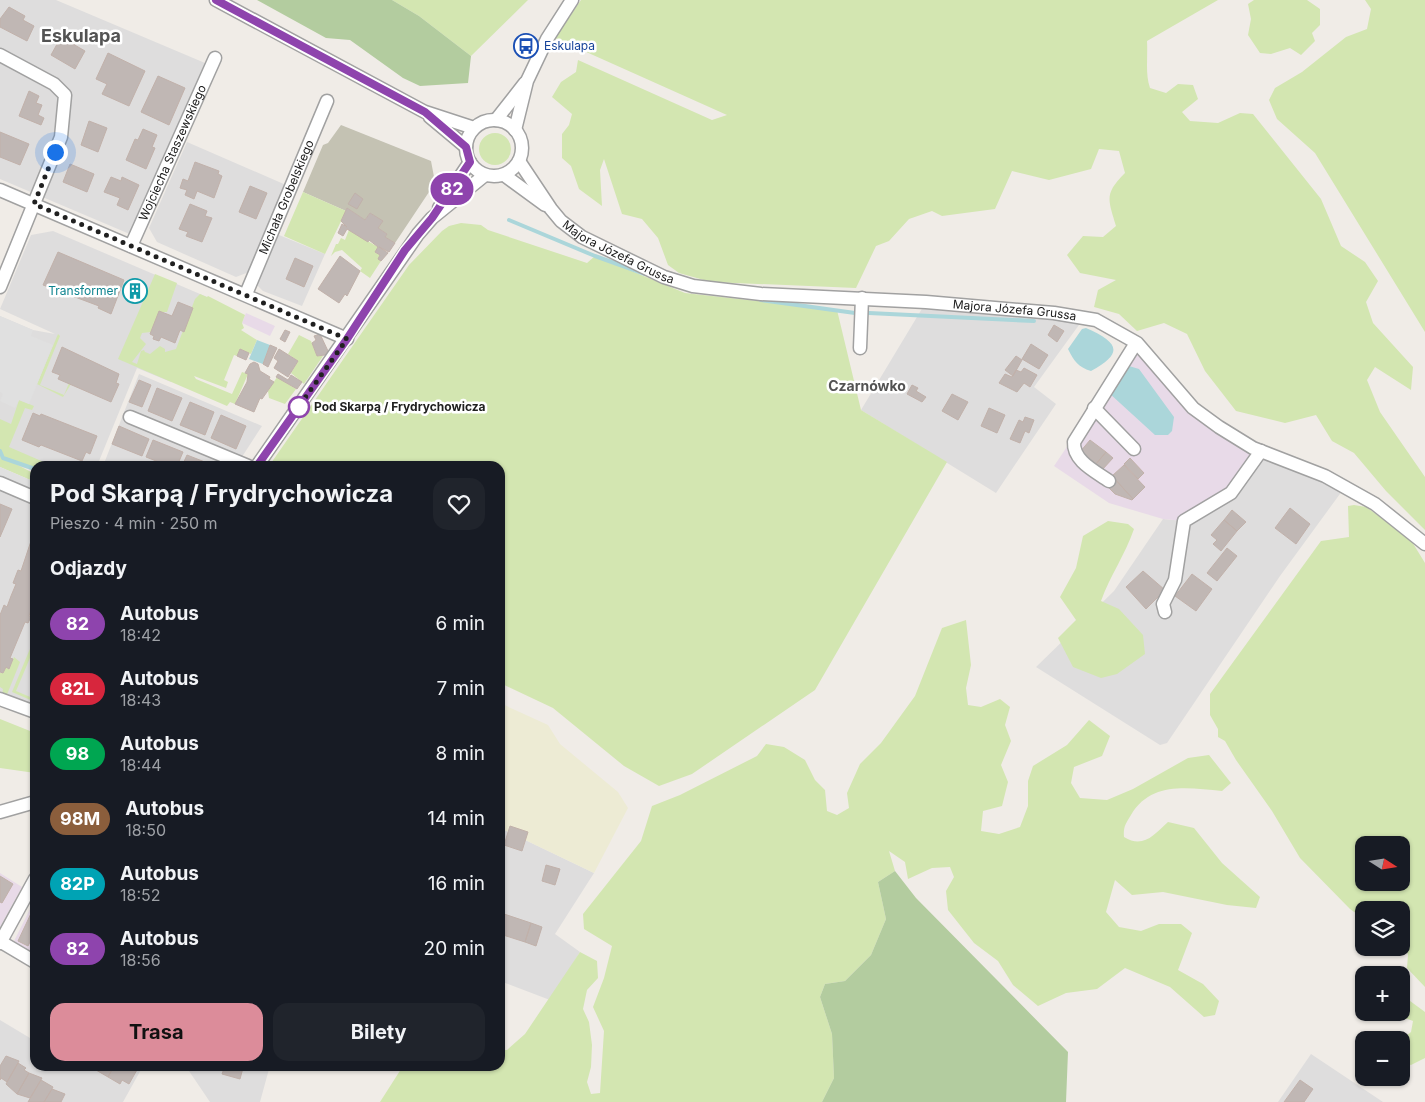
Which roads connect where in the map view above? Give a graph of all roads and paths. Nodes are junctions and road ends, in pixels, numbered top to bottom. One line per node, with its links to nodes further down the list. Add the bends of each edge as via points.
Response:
1 (216, 0): 7 (street)
2 (572, 0): 5 (street, via 547,39)
3 (0, 55): 17 (street, via 54,84 65,95 61,137)
4 (215, 58): 20 (street, Wojciecha Staszewskiego)
5 (527, 81): 8 (street); 10 (street)
6 (327, 101): 22 (street, Michała Grobelskiego)
7 (425, 112): 9 (street); 11 (street)
8 (496, 120): 9 (street); 10 (street)
9 (474, 128): 11 (street)
10 (515, 130): 12 (street, via 522,142)
11 (466, 147): 13 (street)
12 (519, 161): 15 (street); 18 (street, Majora Józefa Grussa)
13 (470, 162): 14 (street); 19 (street)
14 (485, 175): 15 (street); 19 (street)
15 (504, 175): 18 (street, Majora Józefa Grussa)
16 (0, 190): 17 (street)
17 (34, 204): 20 (street); 21 (street)
18 (551, 209): 23 (street, Majora Józefa Grussa, via 582,237 664,277 693,286 761,294)
19 (432, 218): 24 (street, via 405,250)
20 (131, 246): 22 (street)
21 (0, 287)
22 (246, 294): 24 (street)
23 (862, 298): 25 (street, Majora Józefa Grussa, via 1054,313 1096,320); 26 (street)
24 (347, 339): 32 (street)
25 (1136, 343): 27 (street); 30 (street, Majora Józefa Grussa, via 1193,408)
26 (860, 348)
27 (1094, 408): 29 (street); 33 (street, via 1079,430 1074,450 1078,457)
28 (130, 417): 31 (street)
29 (1134, 449)
30 (1261, 451): 36 (street, Majora Józefa Grussa, via 1325,476 1375,504); 37 (street, via 1231,493 1184,521 1175,580 1163,604)
31 (236, 461)
32 (261, 461)
33 (1109, 481)
34 (0, 483): 35 (street)
35 (30, 496)
36 (1425, 544)
37 (1165, 612)
38 (0, 699): 39 (street)
39 (30, 710)
40 (30, 803): 41 (street)
41 (0, 812)
42 (30, 886): 43 (street)
43 (5, 920): 44 (street)
44 (0, 942): 45 (street)
45 (30, 959)

